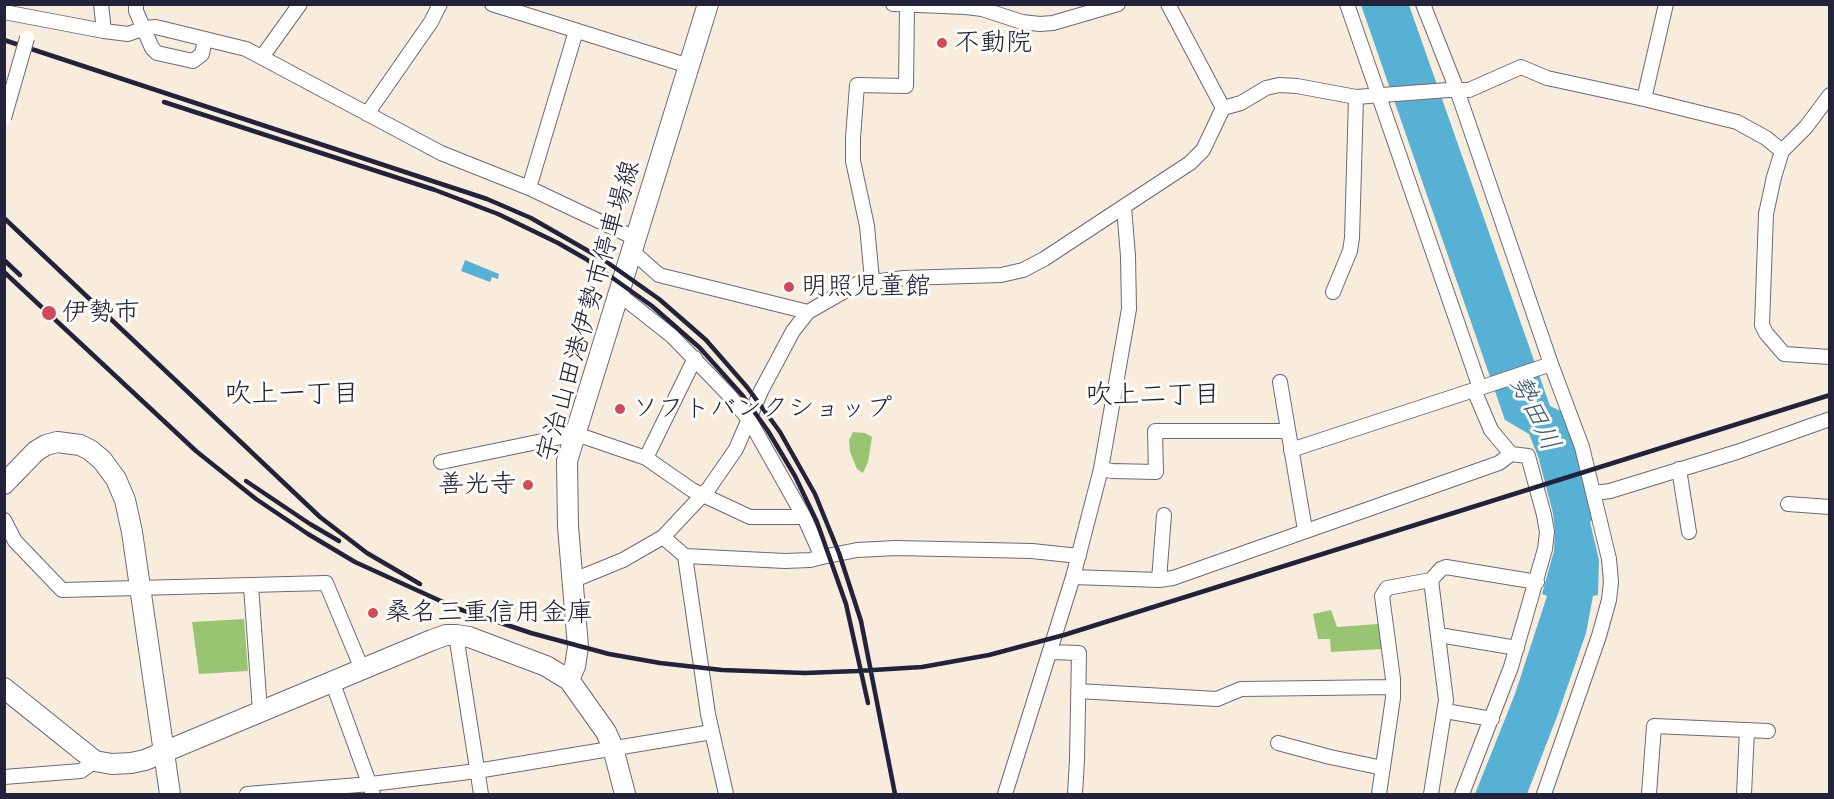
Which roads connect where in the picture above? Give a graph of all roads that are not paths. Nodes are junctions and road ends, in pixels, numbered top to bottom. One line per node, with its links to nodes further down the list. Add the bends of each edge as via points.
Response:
1 (101, 4): 18 (street)
2 (136, 4): 17 (street)
3 (300, 4): 22 (street)
4 (440, 4): 30 (street)
5 (492, 4): 15 (street)
6 (708, 4): 23 (main road, 宇治山田港伊勢市停車場線)
7 (893, 4): 13 (street)
8 (1118, 4): 14 (street, via 1040,24 1022,22)
9 (1168, 4): 29 (street)
10 (1347, 4): 25 (street)
11 (1423, 4): 24 (street)
12 (1666, 4): 28 (street)
13 (908, 6): 14 (street); 36 (street, via 906,86 857,85 854,161 867,226)
14 (983, 7)
15 (539, 11): 19 (street)
16 (4, 12): 18 (street)
17 (145, 28): 18 (street, via 128,34); 21 (street); 21 (street, via 157,53 193,61 202,54)
18 (104, 31)
19 (576, 31): 23 (street); 33 (street)
20 (27, 38): 31 (street, bridge)
21 (204, 39): 22 (street, via 246,49)
22 (261, 57): 30 (street)
23 (689, 66): 35 (main road, 宇治山田港伊勢市停車場線)
24 (1453, 90): 25 (street); 28 (street, via 1469,90 1521,67 1547,78); 42 (street)
25 (1383, 95): 27 (street); 44 (street)
26 (1830, 95): 32 (street)
27 (1356, 97): 29 (street, via 1279,85); 37 (street, via 1352,238)
28 (1644, 99): 32 (street, via 1737,122)
29 (1223, 108): 34 (street, via 1203,150 1190,163)
30 (367, 114): 33 (street, via 441,153)
31 (4, 118)
32 (1782, 151): 40 (street, via 1766,214 1762,325 1784,354)
33 (529, 189): 35 (street)
34 (1124, 207): 36 (street, via 1023,270 1001,275); 53 (street, via 1129,309)
35 (635, 245): 38 (main road, 宇治山田港伊勢市停車場線); 39 (street, via 659,275)
36 (872, 280): 39 (street, via 846,288)
37 (1333, 292)
38 (620, 295): 41 (street); 48 (main road, 宇治山田港伊勢市停車場線)
39 (808, 312): 46 (street, via 793,331)
40 (1830, 357)
41 (695, 358): 46 (street); 51 (street)
42 (1549, 365): 44 (street); 56 (street, via 1582,447)
43 (1280, 382): 47 (street)
44 (1480, 388): 49 (street); 50 (street, via 1491,430)
45 (1830, 419): 54 (street)
46 (750, 421): 57 (street, via 736,449); 61 (street)
47 (1287, 431): 49 (street); 53 (street, via 1155,431 1155,472)
48 (576, 434): 51 (street); 52 (street); 70 (main road, 宇治山田港伊勢市停車場線, via 567,461)
49 (1291, 450): 63 (street)
50 (1511, 454): 63 (street, via 1499,463); 73 (street, via 1528,456 1544,515 1547,532)
51 (646, 458): 57 (street)
52 (441, 462)
53 (1101, 469): 67 (street)
54 (1679, 469): 56 (street); 64 (street)
55 (4, 484): 75 (main road, via 46,445 69,442 96,455 116,479 124,500)
56 (1594, 493): 110 (street, via 1609,559 1609,600)
57 (702, 495): 61 (street, via 750,517); 65 (street)
58 (1788, 504): 59 (street)
59 (1830, 507)
60 (1164, 515): 71 (street)
61 (804, 517): 68 (street)
62 (4, 520): 75 (street, via 15,541 62,590)
63 (1305, 530): 71 (street)
64 (1689, 532)
65 (663, 537): 66 (street); 70 (street, via 623,560)
66 (685, 556): 68 (street, via 776,561); 91 (street)
67 (1079, 556): 68 (street, via 896,548); 69 (street)
68 (822, 557)
69 (1073, 577): 71 (street); 79 (street)
70 (574, 580): 81 (main road, 宇治山田港伊勢市停車場線, via 578,647)
71 (1159, 580)
72 (1431, 580): 73 (street, via 1446,567); 77 (street); 83 (street, via 1387,588 1382,596)
73 (1538, 582): 78 (street)
74 (251, 586): 75 (street); 80 (street, via 326,583); 86 (street)
75 (141, 588): 94 (main road)
76 (456, 635): 80 (main road, via 432,640); 81 (main road, via 546,666); 97 (street)
77 (1439, 635): 78 (street); 87 (street)
78 (1517, 648): 88 (street)
79 (1051, 652): 85 (street, via 1079,653); 105 (street)
80 (362, 669): 82 (main road)
81 (569, 680): 93 (main road, via 598,718)
82 (332, 681): 86 (main road); 99 (street)
83 (1393, 687): 85 (street, via 1241,690 1217,699); 96 (street)
84 (4, 688): 95 (main road)
85 (1078, 691): 106 (street)
86 (260, 711): 94 (main road)
87 (1444, 711): 88 (street); 108 (street)
88 (1492, 719): 109 (street)
89 (1747, 730): 90 (street); 111 (street, via 1654,726); 112 (street)
90 (1768, 731)
91 (712, 732): 93 (street); 104 (street)
92 (1278, 743): 96 (street)
93 (613, 748): 97 (street); 103 (main road)
94 (164, 751): 95 (main road, via 131,763); 100 (main road)
95 (95, 761): 98 (street, via 81,771)
96 (1383, 768): 107 (street)
97 (477, 771): 99 (street); 102 (street)
98 (4, 777)
99 (372, 789): 101 (street)
100 (170, 795)
101 (247, 795)
102 (481, 795)
103 (625, 795)
104 (726, 795)
105 (1005, 795)
106 (1074, 795)
107 (1379, 795)
108 (1431, 795)
109 (1462, 795)
110 (1544, 795)
111 (1649, 795)
112 (1744, 795)

